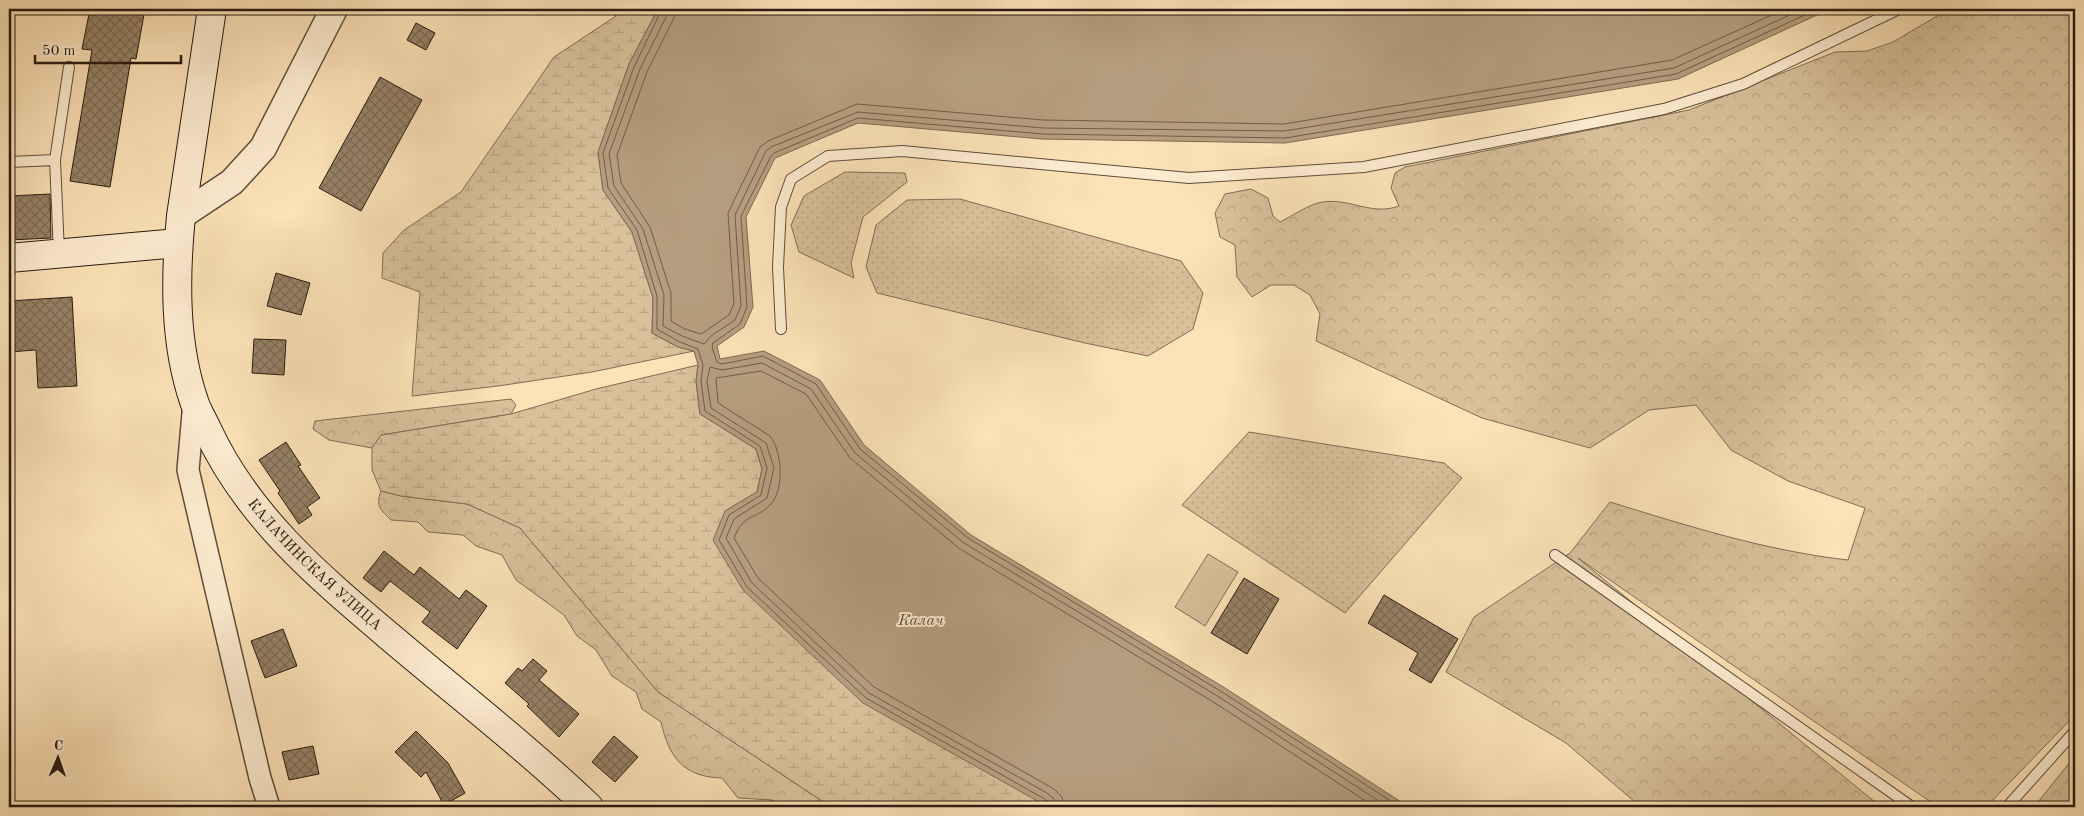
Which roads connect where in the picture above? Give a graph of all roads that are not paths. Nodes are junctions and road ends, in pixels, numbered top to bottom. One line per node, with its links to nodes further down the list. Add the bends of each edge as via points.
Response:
1 (212, 9): 7 (main road, КАЛАЧИНСКАЯ УЛИЦА)
2 (334, 9): 7 (street, via 263,148)
3 (1900, 9): 10 (lane, via 1742,84 1664,109 1364,167 1189,178 902,151 828,156 791,179 781,207 778,267)
4 (69, 67): 5 (lane)
5 (55, 160): 6 (lane); 8 (lane)
6 (9, 162)
7 (180, 230): 8 (main road); 11 (main road, КАЛАЧИНСКАЯ УЛИЦА, via 177,294 180,341)
8 (59, 254): 9 (main road)
9 (9, 258)
10 (782, 329)
11 (194, 402): 14 (street, via 188,470); 15 (main road, КАЛАЧИНСКАЯ УЛИЦА, via 220,457 246,498 302,560)
12 (1555, 555): 16 (lane)
13 (2075, 731): 17 (lane)
14 (269, 807)
15 (590, 807)
16 (1912, 807)
17 (2006, 807)

